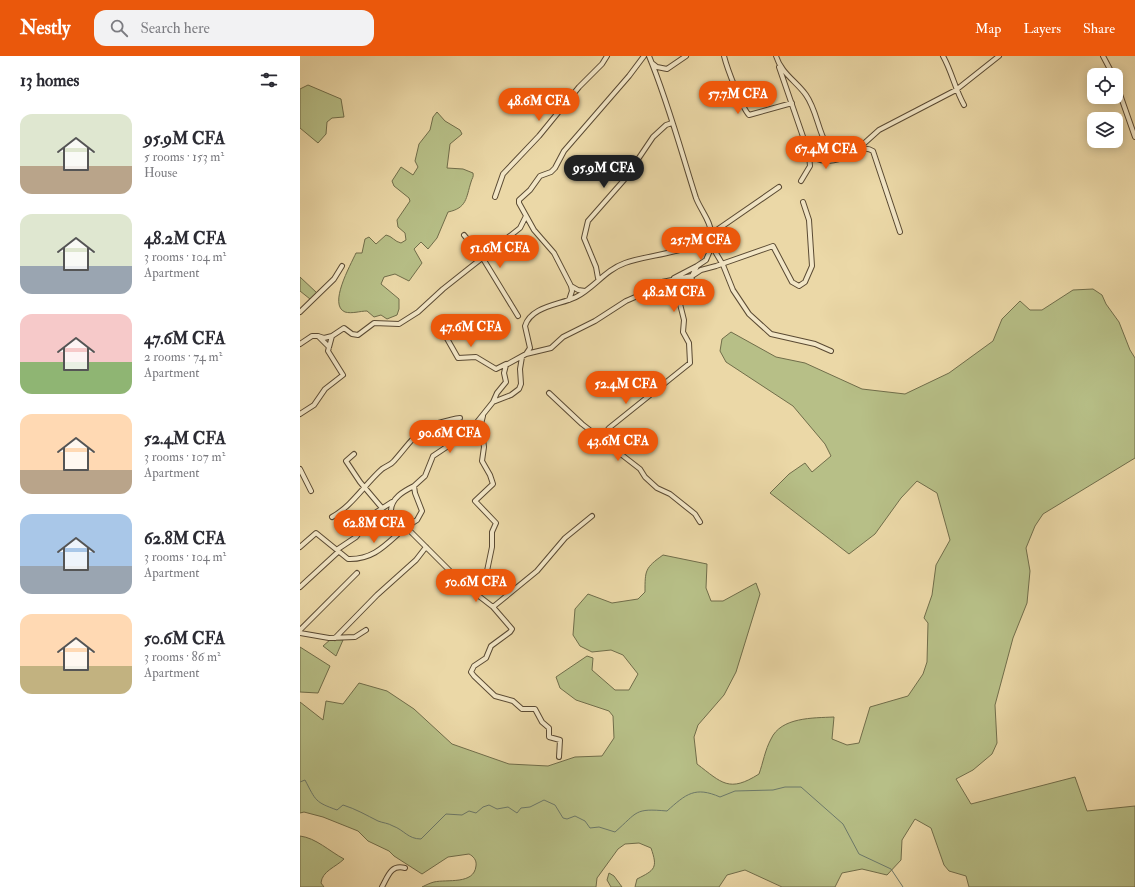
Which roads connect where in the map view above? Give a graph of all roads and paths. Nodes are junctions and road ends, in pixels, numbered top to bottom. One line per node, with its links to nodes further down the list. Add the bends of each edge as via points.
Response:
1 (607, 56): 23 (street, via 503,174)
2 (644, 56): 25 (street, via 564,151 555,168 540,176 520,200)
3 (649, 56): 10 (street)
4 (686, 56): 10 (street, via 667,69 657,67)
5 (724, 56): 14 (street, via 745,111 750,115)
6 (776, 56): 11 (street)
7 (943, 56): 13 (street)
8 (1103, 56): 12 (street)
9 (996, 57): 13 (street)
10 (652, 62): 17 (street)
11 (778, 62): 14 (street); 20 (street, via 806,95 833,154)
12 (1109, 68)
13 (956, 90): 16 (street); 20 (street, via 879,130)
14 (792, 103): 19 (street)
15 (1123, 103): 18 (street)
16 (964, 105)
17 (672, 123): 27 (street, via 698,204 711,228); 35 (street, via 666,125 653,138 624,180 588,221 584,238)
18 (1135, 137)
19 (809, 154): 20 (street, via 817,160 827,162); 21 (street, via 810,166)
20 (849, 156): 26 (street, via 861,149 868,148 873,151)
21 (801, 181)
22 (779, 187): 27 (street)
23 (494, 197)
24 (803, 202): 31 (street, via 809,220 812,263 805,282 799,286 792,282 773,246)
25 (526, 216): 30 (street, via 520,228); 37 (street, via 534,230 554,253)
26 (900, 232)
27 (711, 234): 29 (street); 35 (street, via 706,240 688,247 625,263)
28 (464, 235): 30 (street)
29 (712, 244): 31 (street); 33 (street, via 706,260)
30 (482, 257): 41 (street); 44 (street, via 442,289 424,308 399,324 374,323 358,335 344,328)
31 (722, 264): 34 (street, via 701,270); 47 (street, via 744,308 766,331)
32 (342, 266): 40 (street, via 334,279)
33 (697, 266): 34 (street); 36 (street)
34 (692, 276): 36 (street); 55 (street, via 690,291 680,304 684,320 683,332 689,343 690,363 609,428)
35 (598, 278): 38 (street)
36 (669, 280): 48 (street, via 626,301 595,322 564,337 551,348)
37 (571, 286): 38 (street, via 578,290); 39 (street)
38 (587, 290): 39 (street)
39 (569, 300): 48 (street, via 545,308 528,319 525,326 531,346)
40 (300, 312)
41 (518, 316)
42 (441, 328): 49 (street, via 458,358 476,357 496,369)
43 (318, 336): 44 (street); 45 (street, via 312,336); 46 (street)
44 (332, 336): 46 (street)
45 (300, 344)
46 (329, 347): 52 (street, via 329,353 343,375 325,390 314,405)
47 (831, 351)
48 (524, 356): 49 (street); 51 (street, via 520,369 520,389)
49 (508, 363): 51 (street, via 504,368 506,382)
50 (549, 393): 55 (street)
51 (492, 402): 53 (street)
52 (300, 414)
53 (483, 416): 58 (street, via 469,432 433,456 425,476); 72 (street, via 482,461 493,484 475,501 496,523 492,532 492,548 487,571)
54 (460, 418): 59 (street, via 426,428 407,443 394,461)
55 (601, 438): 65 (street, via 640,469 657,488 670,494 695,514)
56 (354, 454): 59 (street, via 346,461)
57 (300, 469): 60 (street)
58 (414, 486): 61 (street); 66 (street, via 422,511 417,520)
59 (365, 487): 62 (street); 64 (street, via 341,512)
60 (311, 490)
61 (394, 501): 62 (street); 66 (street, via 391,511)
62 (382, 508): 69 (street, via 351,542 338,549)
63 (592, 516): 73 (street, via 565,538 537,571)
64 (332, 517)
65 (700, 522)
66 (406, 527): 68 (street); 69 (street, via 374,555 367,558 348,559)
67 (300, 547): 69 (street, via 316,533)
68 (426, 547): 72 (street); 76 (street, via 416,560)
69 (338, 552): 71 (street)
70 (357, 574): 75 (street)
71 (300, 587)
72 (468, 588): 73 (street)
73 (492, 607): 77 (street, via 512,629 491,646 486,658 474,666 472,674 496,696 513,701 522,709 535,709 542,722 549,728 550,737 560,740)
74 (366, 630): 76 (street, via 355,637)
75 (300, 631): 76 (street)
76 (335, 638)
77 (559, 758)
78 (405, 868): 79 (street, via 393,868)
79 (382, 887)

